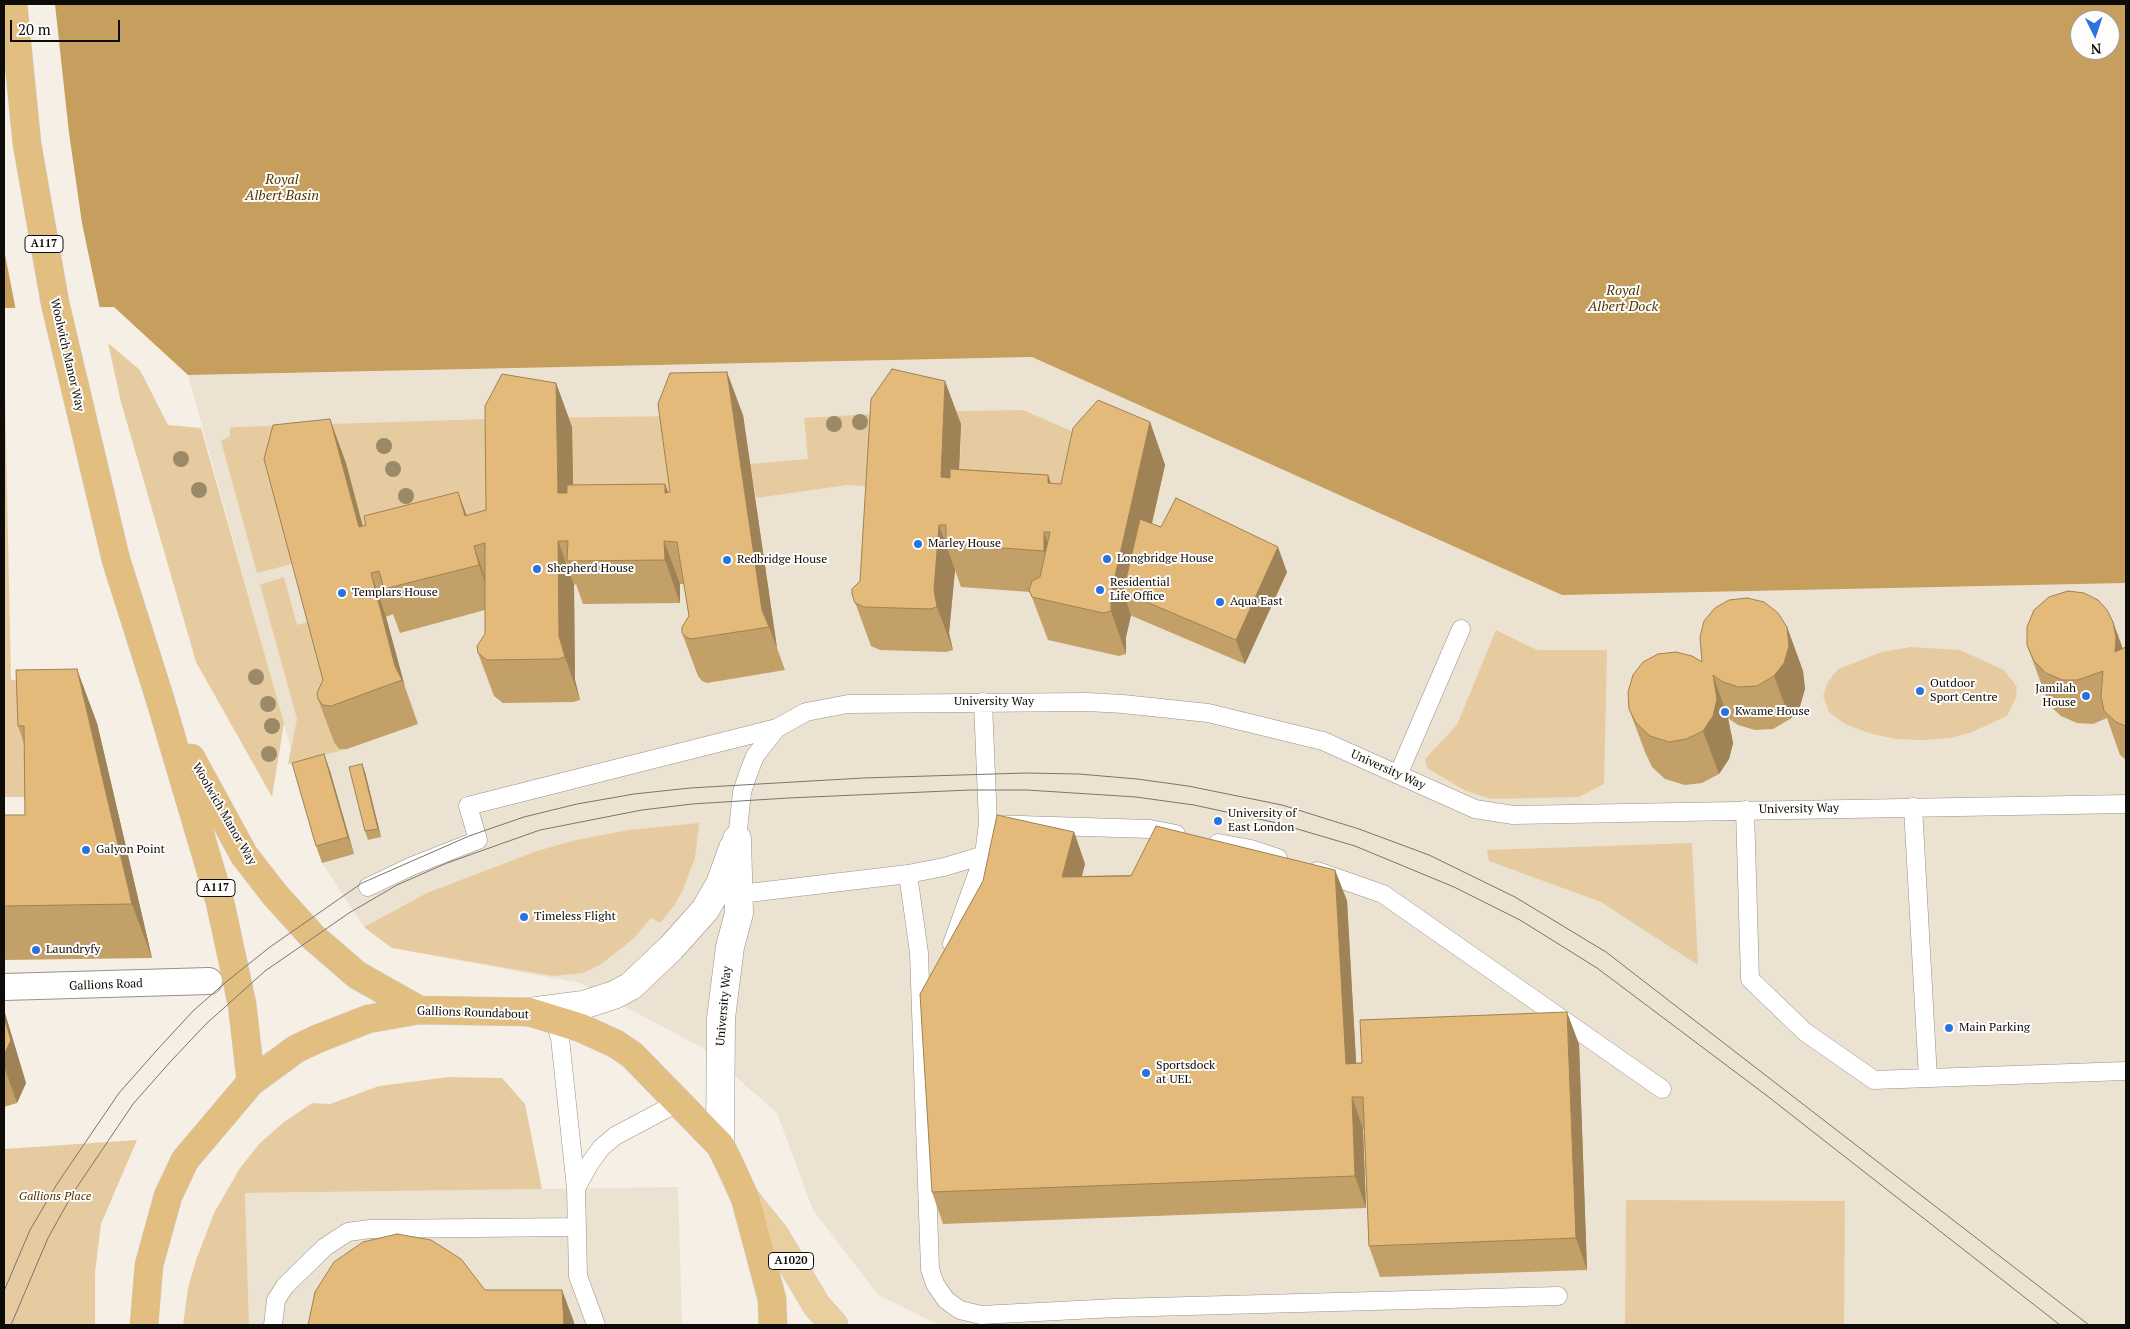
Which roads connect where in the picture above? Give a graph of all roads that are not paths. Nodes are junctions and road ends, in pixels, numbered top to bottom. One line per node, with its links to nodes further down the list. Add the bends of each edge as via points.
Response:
1 (13, 4): 3 (highway, Woolwich Manor Way / A117, via 28,144 54,303 116,560)
2 (1461, 629): 6 (lane)
3 (160, 699): 21 (highway, Woolwich Manor Way / A117, via 244,855 275,895 313,937 357,975); 25 (highway, Woolwich Manor Way / A117, via 220,902 242,1004)
4 (983, 702): 5 (lane, University Way, via 848,704 806,712); 6 (lane, University Way, via 1123,704 1208,713 1323,741); 10 (lane)
5 (777, 728): 11 (lane, University Way, via 755,756 750,768 742,792); 14 (lane, via 468,806 478,840)
6 (1398, 775): 9 (lane, University Way, via 1487,813)
7 (2126, 804): 8 (lane, University Way)
8 (1913, 807): 9 (lane, University Way); 24 (lane)
9 (1745, 810): 24 (lane, via 1750,980 1805,1032 1874,1080)
10 (988, 824): 12 (lane); 26 (lane, via 1150,829 1252,849 1383,894)
11 (737, 838): 15 (street, University Way); 22 (street, University Way, via 720,884 705,910 631,986 614,995)
12 (984, 855): 13 (lane); 16 (lane)
13 (908, 874): 15 (lane); 20 (lane, via 919,953)
14 (368, 887)
15 (740, 894): 28 (street, University Way, via 721,1018)
16 (946, 963)
17 (938, 979): 20 (lane)
18 (209, 981): 19 (street, Gallions Road)
19 (4, 987)
20 (922, 1009): 32 (lane, via 930,1269 946,1300 960,1310 981,1315 1115,1308)
21 (419, 1010): 22 (highway, Gallions Roundabout); 25 (highway, Gallions Roundabout, via 368,1019 317,1039 296,1049)
22 (541, 1016): 27 (highway, Gallions Roundabout, via 581,1028 616,1044 632,1055); 29 (lane, via 560,1038)
23 (2126, 1072): 24 (lane)
24 (1928, 1078)
25 (251, 1082): 33 (highway, Gallions Roundabout, via 185,1160 168,1196 148,1265)
26 (1662, 1089)
27 (679, 1102): 28 (highway, Gallions Roundabout); 29 (lane, via 615,1136 601,1148)
28 (720, 1145): 30 (highway, Gallions Roundabout)
29 (576, 1188): 31 (lane)
30 (745, 1198): 36 (highway, Gallions Roundabout, via 772,1299); 37 (main road, A1020, via 774,1234 817,1306)
31 (576, 1227): 34 (lane, via 370,1229 348,1232 325,1247 285,1286 276,1300); 35 (lane, via 578,1276)
32 (1558, 1296)
33 (144, 1325)
34 (273, 1325)
35 (596, 1325)
36 (773, 1325)
37 (834, 1325)

